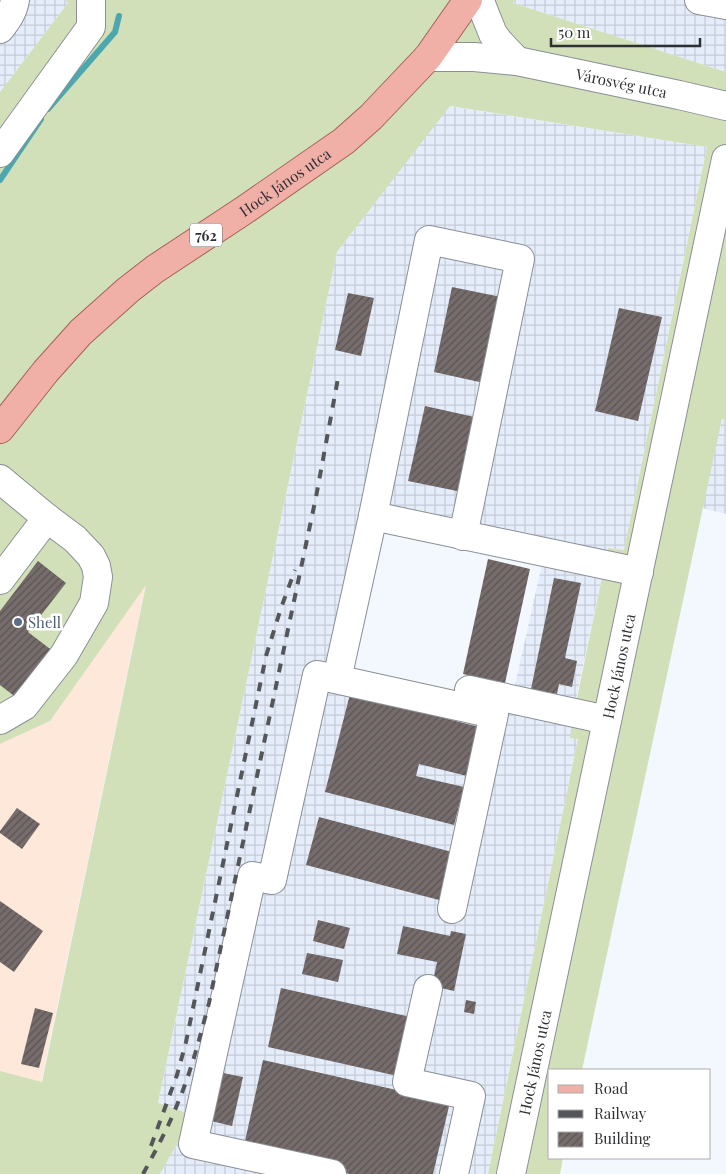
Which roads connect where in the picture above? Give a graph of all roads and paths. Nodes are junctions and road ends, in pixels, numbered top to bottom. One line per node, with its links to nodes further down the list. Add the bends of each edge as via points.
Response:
1 (15, 0): 7 (street, via 10,16)
2 (91, 0): 11 (street, via 91,27)
3 (468, 0): 8 (main road, Hock János utca / 762)
4 (480, 0): 9 (street, via 493,34)
5 (700, 0): 6 (street)
6 (726, 5)
7 (0, 29)
8 (428, 57): 9 (street, Városvég utca); 13 (main road, Hock János utca / 762, via 371,118 344,141 155,269 106,309 46,371)
9 (517, 61): 10 (street, Városvég utca)
10 (726, 106)
11 (0, 153)
12 (726, 160): 18 (street, Hock János utca)
13 (0, 429)
14 (0, 479): 16 (street)
15 (373, 516): 17 (street); 17 (street, via 429,240 520,259); 20 (street)
16 (46, 518): 19 (street); 21 (street, via 75,539 91,556 98,577 94,604 64,654 24,706)
17 (463, 536): 18 (street)
18 (639, 572): 22 (street, Hock János utca)
19 (0, 580)
20 (345, 672): 22 (street); 23 (street, via 494,714); 25 (street, via 317,675 272,880 252,876 193,1144)
21 (0, 720)
22 (607, 720): 27 (street, Hock János utca)
23 (452, 909)
24 (428, 989): 26 (street, via 407,1082 471,1096)
25 (332, 1174)
26 (454, 1174)
27 (511, 1174)

